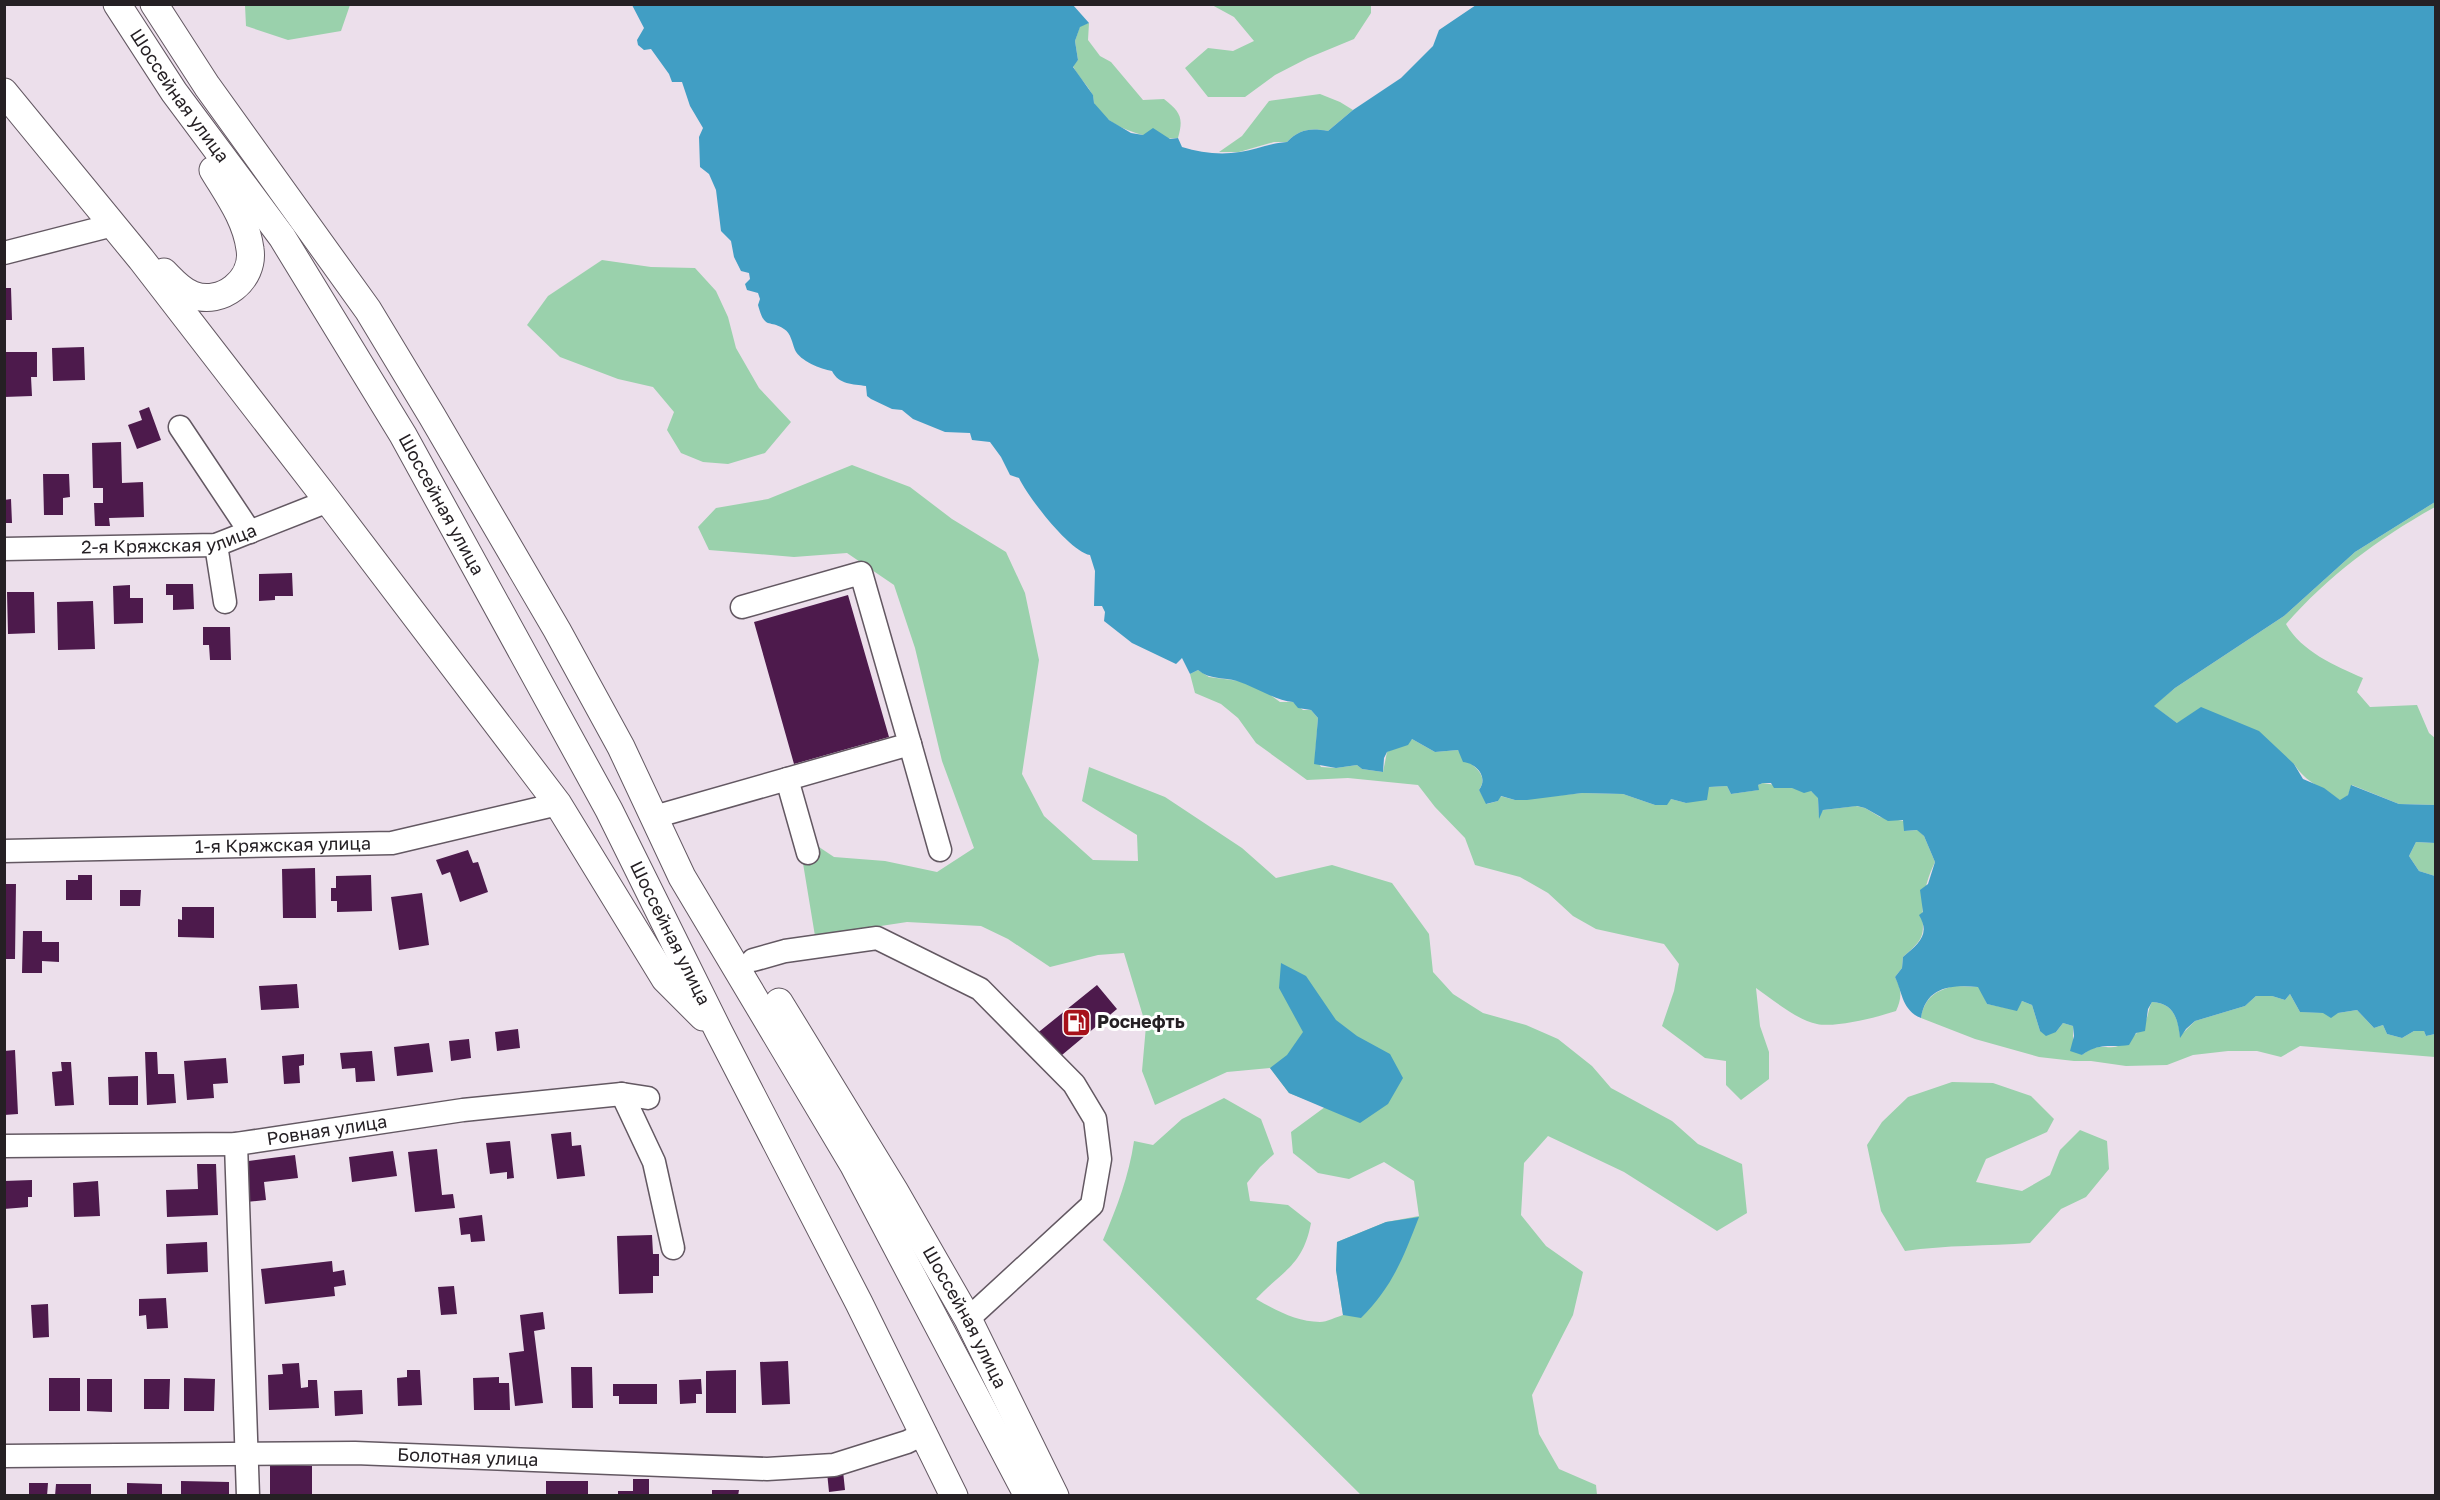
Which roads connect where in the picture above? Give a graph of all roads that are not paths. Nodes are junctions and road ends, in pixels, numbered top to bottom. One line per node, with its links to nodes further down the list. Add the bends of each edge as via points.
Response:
1 (117, 4): 4 (main road, Шоссейная улица)
2 (154, 4): 18 (main road, Шоссейная улица, via 207,86 368,310 558,630)
3 (4, 92): 5 (main road, Шоссейная улица)
4 (174, 92): 7 (main road, via 201,151 242,217 251,250 250,264 240,284 226,294 207,298 179,288 156,263); 24 (main road, Шоссейная улица, via 282,237 403,435 609,810)
5 (112, 225): 6 (street); 7 (main road, Шоссейная улица)
6 (4, 253)
7 (141, 259): 9 (main road, Шоссейная улица)
8 (180, 427): 10 (street)
9 (328, 501): 10 (street, 2-я Кряжская улица); 17 (main road, Шоссейная улица)
10 (250, 532): 11 (street, 2-я Кряжская улица)
11 (216, 546): 12 (street, 2-я Кряжская улица); 13 (street)
12 (4, 549)
13 (225, 602)
14 (742, 608): 15 (street, via 861,573)
15 (910, 744): 16 (street); 19 (street)
16 (787, 779): 18 (street); 21 (street)
17 (558, 804): 20 (street, 1-я Кряжская улица, via 392,843); 24 (main road, Шоссейная улица, via 665,979)
18 (654, 817): 22 (main road, Шоссейная улица)
19 (940, 850)
20 (4, 851)
21 (808, 853)
22 (682, 877): 23 (main road, Шоссейная улица, via 724,918); 36 (main road, Шоссейная улица, via 854,1164)
23 (753, 960): 30 (main road, Шоссейная улица); 30 (street, via 785,951 877,938 980,989 1074,1084 1095,1119 1100,1159 1092,1205)
24 (719, 1032): 31 (main road, Шоссейная улица)
25 (622, 1094): 26 (street, Ровная улица); 27 (street, Ровная улица, via 463,1110); 29 (street, via 654,1162)
26 (648, 1098)
27 (236, 1144): 28 (street, Ровная улица); 32 (street)
28 (4, 1146)
29 (673, 1248)
30 (968, 1319): 37 (main road, Шоссейная улица)
31 (925, 1433): 32 (street, Болотная улица, via 834,1466 767,1469 355,1453); 35 (main road, Шоссейная улица)
32 (246, 1454): 33 (street, Болотная улица); 34 (street)
33 (4, 1456)
34 (248, 1496)
35 (954, 1496)
36 (1029, 1496)
37 (1055, 1496)

